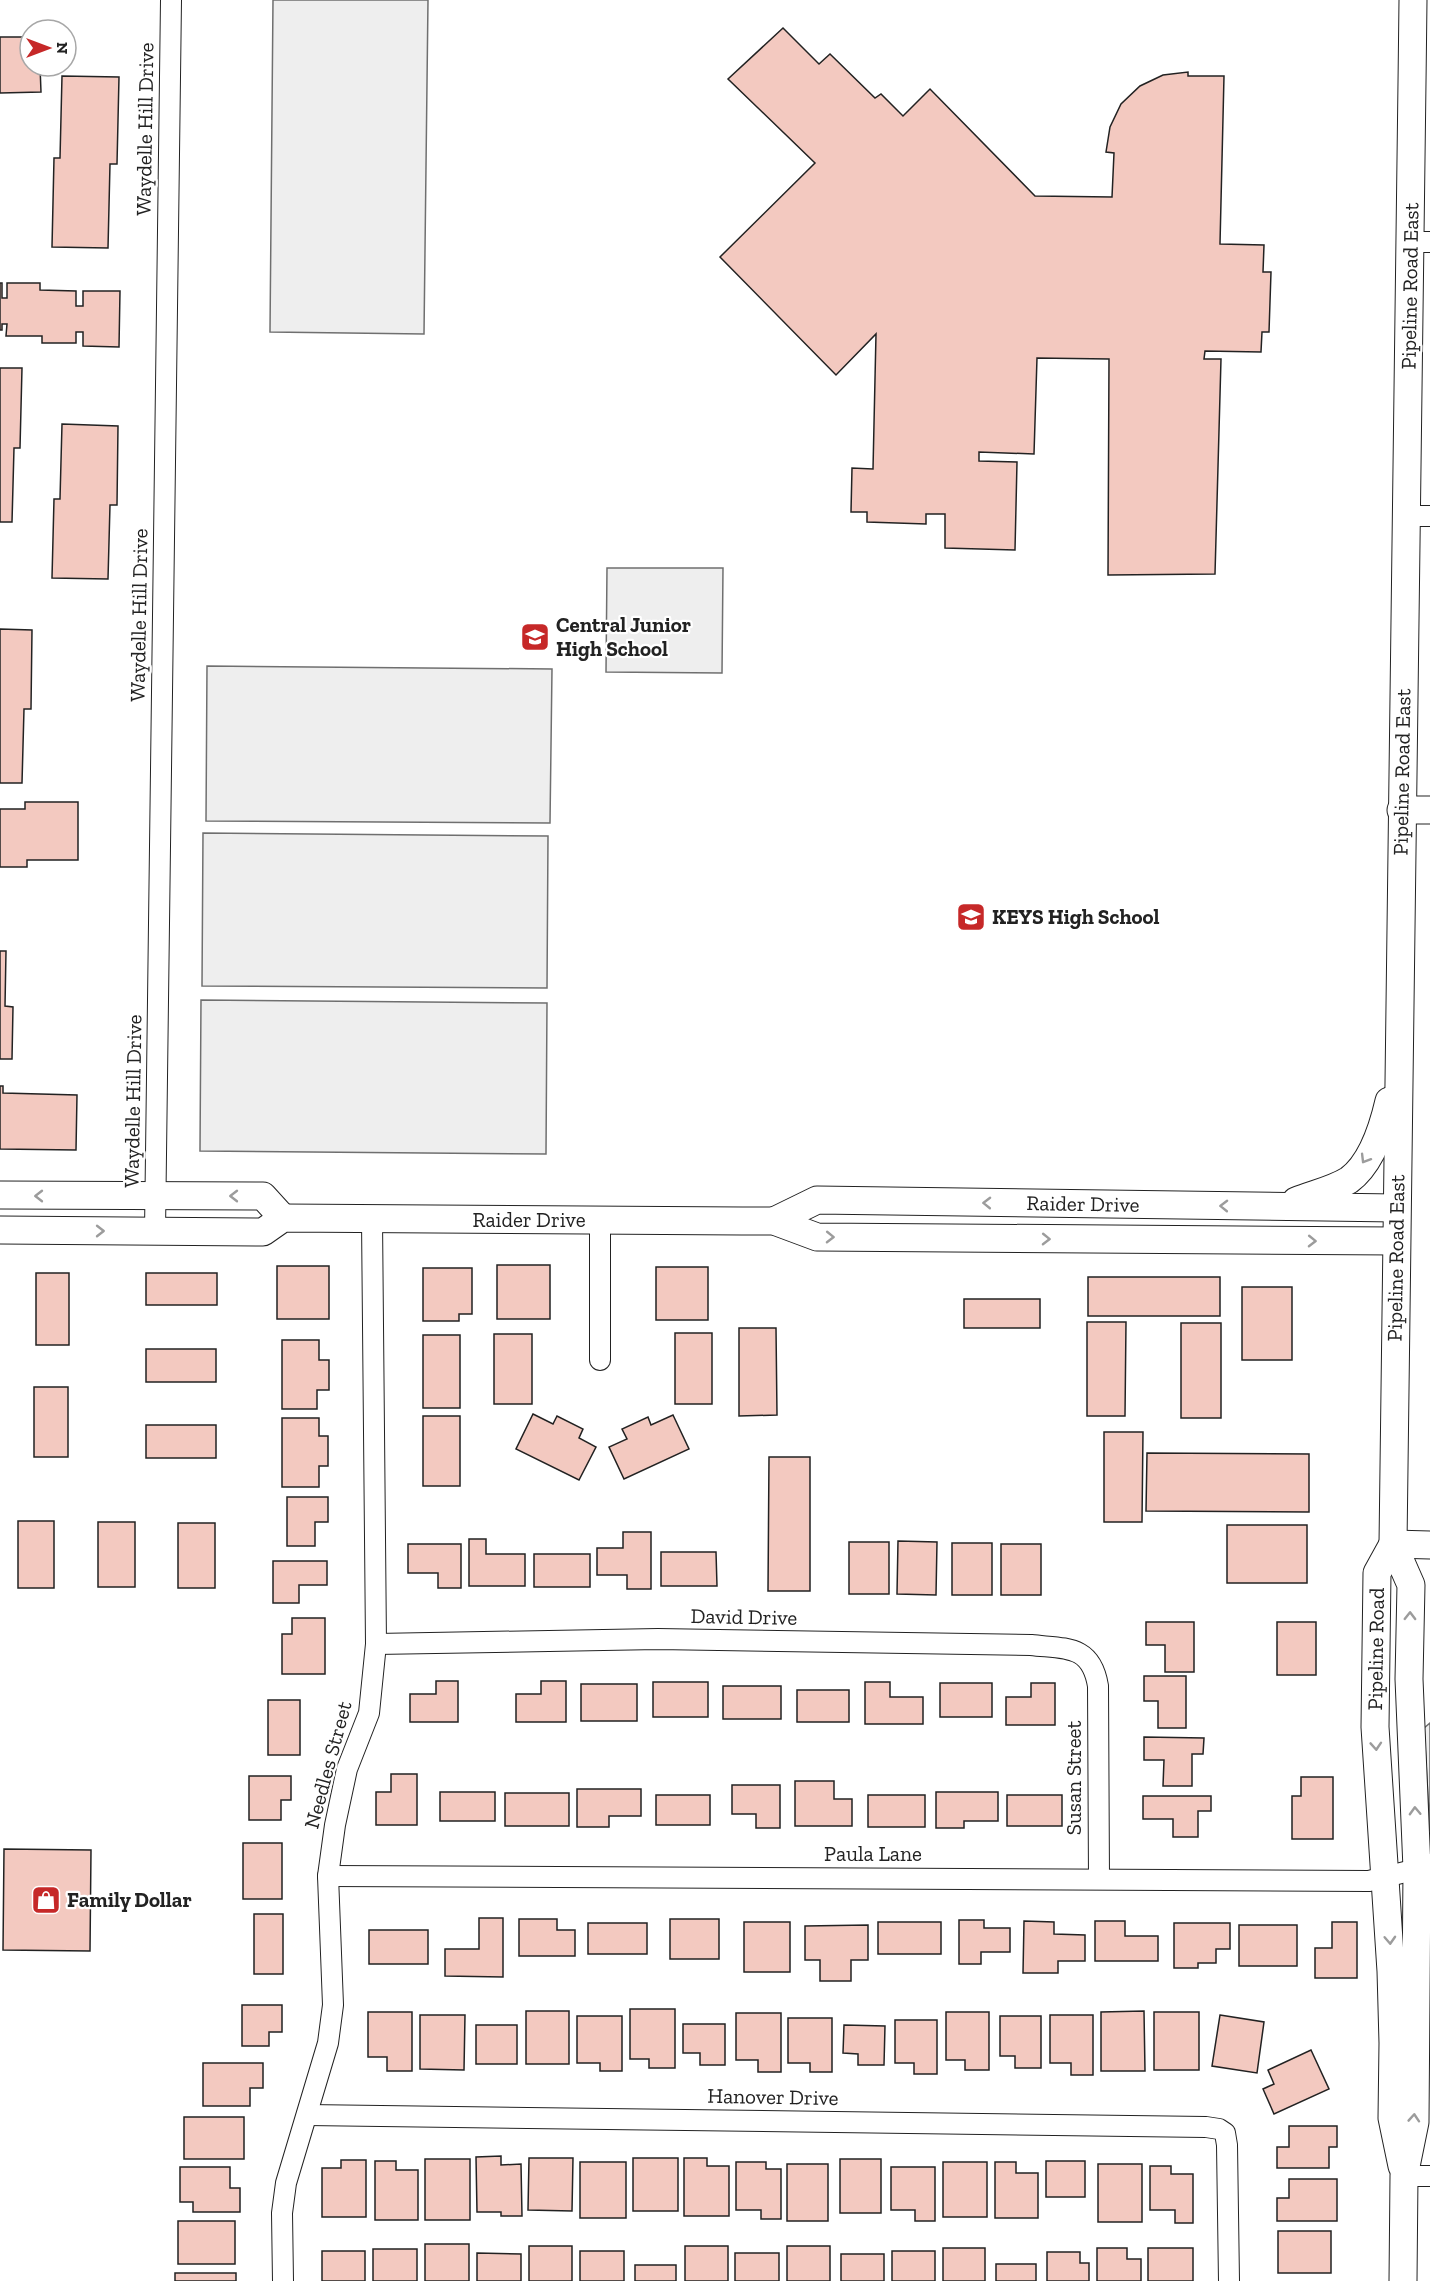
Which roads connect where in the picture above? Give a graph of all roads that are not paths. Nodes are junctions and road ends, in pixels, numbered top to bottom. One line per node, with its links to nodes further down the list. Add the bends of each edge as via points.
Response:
1 (171, 0): 9 (street, Waydelle Hill Drive)
2 (1413, 0): 3 (main road, Pipeline Road East)
3 (1420, 242): 4 (main road, Pipeline Road East)
4 (1419, 516): 5 (main road, Pipeline Road East)
5 (1401, 810): 6 (main road); 7 (main road, Pipeline Road East)
6 (1430, 810)
7 (1398, 1064): 11 (main road, one-way to 11, via 1383,1125 1364,1163 1349,1179); 12 (main road, Pipeline Road East)
8 (0, 1195): 9 (main road, one-way to 8)
9 (155, 1196): 13 (main road, one-way to 9, via 263,1196); 18 (street, Waydelle Hill Drive)
10 (1169, 1206): 11 (main road, Raider Drive, one-way to 10); 16 (main road, Raider Drive, one-way to 16, via 817,1200); 19 (main road)
11 (1283, 1207): 12 (main road, Raider Drive)
12 (1396, 1208): 20 (main road, Pipeline Road East)
13 (284, 1218): 14 (main road, Raider Drive); 18 (main road, Raider Drive, via 263,1232)
14 (372, 1219): 15 (main road, Raider Drive); 24 (street, Needles Street)
15 (600, 1220): 16 (main road, Raider Drive); 21 (street)
16 (774, 1221): 19 (main road, Raider Drive, one-way to 19, via 817,1237)
17 (0, 1230): 18 (main road, Raider Drive, one-way to 18)
18 (155, 1231)
19 (1169, 1240): 20 (main road, Raider Drive, one-way to 20)
20 (1396, 1241): 22 (main road, Pipeline Road East)
21 (600, 1360)
22 (1393, 1544): 23 (main road); 26 (main road, Pipeline Road, one-way to 22, via 1409,1679 1411,1585); 28 (main road, Pipeline Road, one-way to 28, via 1377,1573 1375,1727)
23 (1430, 1545)
24 (376, 1644): 25 (street, David Drive, via 658,1639 1031,1646 1075,1650 1089,1660); 27 (street, Needles Street, via 369,1713 347,1769)
25 (1096, 1678): 29 (street, Susan Street)
26 (1424, 1864): 28 (street, Paula Lane); 31 (main road, Pipeline Road, one-way to 26, via 1415,2122)
27 (328, 1876): 29 (street, Paula Lane); 30 (street, Needles Street, via 333,2005 328,2043)
28 (1386, 1876): 29 (street, Paula Lane, via 1369,1881); 31 (main road, Pipeline Road, one-way to 31, via 1394,2043 1392,2118)
29 (1099, 1879)
30 (307, 2115): 32 (street, Needles Street, via 286,2184 282,2213); 33 (street, Hanover Drive, via 1219,2129 1225,2133 1227,2145)
31 (1417, 2176): 34 (main road, Pipeline Road)
32 (283, 2281)
33 (1229, 2281)
34 (1404, 2281)

